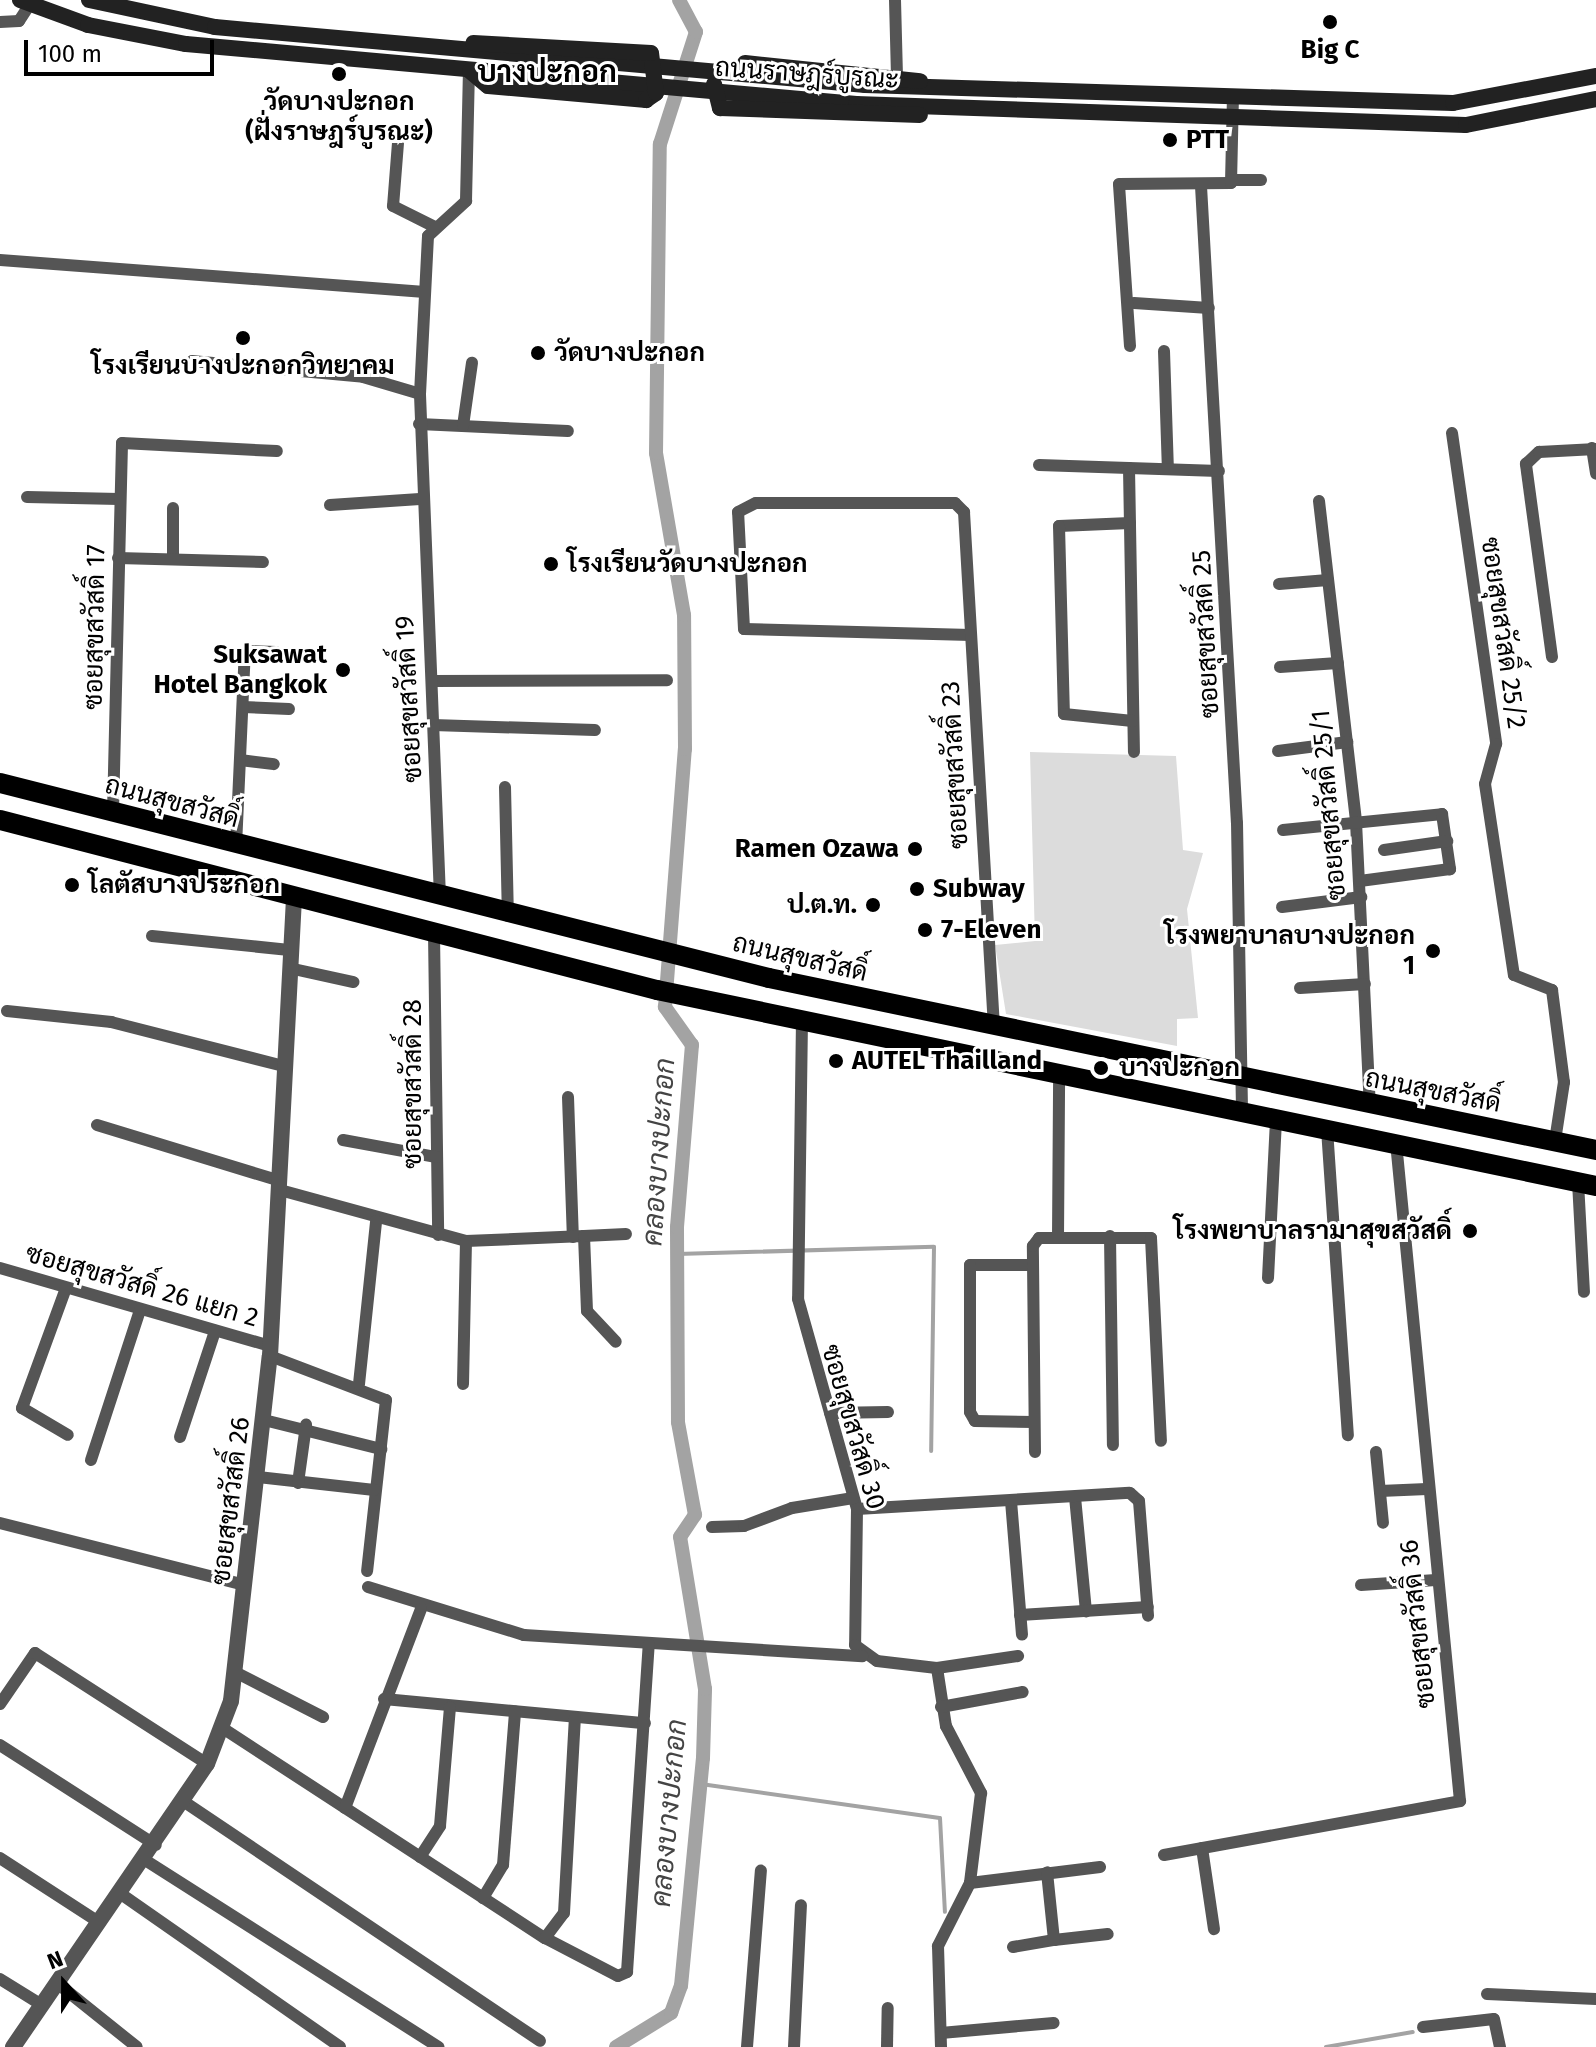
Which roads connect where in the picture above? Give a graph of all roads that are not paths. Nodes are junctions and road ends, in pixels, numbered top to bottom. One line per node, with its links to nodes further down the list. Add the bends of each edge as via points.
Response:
1 (89, 0): 5 (main road, ถนนราษฎร์บูรณะ, via 215,27)
2 (895, 0): 7 (street)
3 (25, 2): 4 (street, via 19,21); 6 (main road, ถนนราษฎร์บูรณะ, via 150,39)
4 (0, 22)
5 (432, 47): 6 (main road, via 510,40 651,53 656,93 646,100 488,86); 9 (main road, ถนนราษฎร์บูรณะ)
6 (469, 70): 12 (main road, ถนนราษฎร์บูรณะ, via 856,104); 18 (street, via 466,201)
7 (897, 74): 9 (main road); 12 (main road, via 718,62 714,105 889,118)
8 (1596, 76): 10 (main road, ถนนราษฎร์บูรณะ, via 1453,103)
9 (936, 87): 10 (main road, ถนนราษฎร์บูรณะ)
10 (1233, 97): 13 (street)
11 (1596, 99): 13 (main road, ถนนราษฎร์บูรณะ, via 1466,125)
12 (982, 108): 13 (main road, ถนนราษฎร์บูรณะ)
13 (1233, 117): 15 (street)
14 (398, 143): 18 (street, via 393,206)
15 (1233, 180): 16 (street); 17 (street)
16 (1261, 180)
17 (1201, 186): 22 (street, ซอยสุขสวัสดิ์ 25); 23 (street, via 1119,184)
18 (433, 226): 20 (street, ซอยสุขสวัสดิ์ 19)
19 (0, 260): 20 (street)
20 (425, 292): 27 (street, ซอยสุขสวัสดิ์ 19)
21 (1134, 303): 22 (street)
22 (1209, 308): 37 (street, ซอยสุขสวัสดิ์ 25)
23 (1130, 346)
24 (1164, 351): 36 (street)
25 (192, 361): 27 (street, via 363,377)
26 (472, 363): 29 (street)
27 (420, 394): 28 (street, ซอยสุขสวัสดิ์ 19)
28 (419, 424): 29 (street); 41 (street, ซอยสุขสวัสดิ์ 19)
29 (463, 426): 30 (street)
30 (568, 431)
31 (1452, 433): 103 (street, ซอยสุขสวัสดิ์ 25/2, via 1496,744 1485,784 1514,975 1548,985 1554,1006 1564,1082)
32 (1594, 448): 38 (street); 53 (street, via 1539,452 1526,464)
33 (277, 451): 40 (street, ซอยสุขสวัสดิ์ 17, via 122,443)
34 (1039, 465): 35 (street)
35 (1129, 468): 36 (street); 45 (street)
36 (1168, 469): 37 (street)
37 (1219, 471): 95 (street, ซอยสุขสวัสดิ์ 25)
38 (1596, 474)
39 (27, 497): 40 (street, via 89,493)
40 (119, 499): 46 (street, ซอยสุขสวัสดิ์ 17)
41 (420, 499): 43 (street); 57 (street, ซอยสุขสวัสดิ์ 19)
42 (1319, 501): 49 (street, ซอยสุขสวัสดิ์ 25/1)
43 (330, 505)
44 (173, 508): 47 (street)
45 (1130, 523): 60 (street); 60 (street, via 1059,526 1064,714)
46 (118, 558): 47 (street); 70 (street, ซอยสุขสวัสดิ์ 17)
47 (173, 559): 48 (street)
48 (263, 562)
49 (1328, 580): 50 (street); 54 (street, ซอยสุขสวัสดิ์ 25/1)
50 (1279, 584)
51 (971, 635): 51 (street, ซอยสุขสวัสดิ์ 23, via 750,633 742,624 738,512 744,504 955,503 964,512); 92 (street, ซอยสุขสวัสดิ์ 23)
52 (276, 652): 58 (street, via 245,651)
53 (1552, 657)
54 (1338, 663): 55 (street); 63 (street, ซอยสุขสวัสดิ์ 25/1)
55 (1280, 667)
56 (667, 680): 57 (street)
57 (432, 681): 61 (street, ซอยสุขสวัสดิ์ 19)
58 (243, 707): 59 (street); 66 (street)
59 (289, 709)
60 (1133, 721): 65 (street)
61 (433, 725): 62 (street); 79 (street, ซอยสุขสวัสดิ์ 19)
62 (595, 730)
63 (1347, 742): 64 (street); 72 (street, ซอยสุขสวัสดิ์ 25/1)
64 (1278, 751)
65 (1134, 752)
66 (240, 760): 67 (street); 75 (street)
67 (274, 764)
68 (0, 783): 70 (main road, ถนนสุขสวัสดิ์)
69 (505, 787): 82 (street)
70 (113, 812): 75 (main road, ถนนสุขสวัสดิ์)
71 (0, 820): 78 (main road)
72 (1356, 822): 73 (street); 74 (street, via 1439,813); 77 (street, ซอยสุขสวัสดิ์ 25/1)
73 (1283, 830)
74 (1447, 841): 76 (street); 77 (street, via 1448,871)
75 (236, 846): 79 (main road, ถนนสุขสวัสดิ์)
76 (1384, 850)
77 (1360, 881): 80 (street, ซอยสุขสวัสดิ์ 25/1)
78 (294, 897): 83 (main road); 85 (street, ซอยสุขสวัสดิ์ 26)
79 (440, 897): 82 (main road, ถนนสุขสวัสดิ์)
80 (1361, 897): 81 (street); 88 (street, ซอยสุขสวัสดิ์ 25/1)
81 (1282, 907)
82 (508, 916): 92 (main road, ถนนสุขสวัสดิ์)
83 (434, 934): 91 (main road); 106 (street, ซอยสุขสวัสดิ์ 28)
84 (152, 936): 85 (street)
85 (289, 950): 86 (street, ซอยสุขสวัสดิ์ 26)
86 (289, 968): 87 (street); 93 (street, ซอยสุขสวัสดิ์ 26)
87 (353, 982)
88 (1365, 984): 89 (street); 97 (street, ซอยสุขสวัสดิ์ 25/1)
89 (1300, 988)
90 (7, 1011): 93 (street, via 111,1022)
91 (802, 1020): 94 (main road); 128 (street, ซอยสุขสวัสดิ์ 30, via 796,1252 806,1346)
92 (994, 1027): 95 (main road, ถนนสุขสวัสดิ์)
93 (284, 1066): 108 (street, ซอยสุขสวัสดิ์ 26)
94 (1059, 1076): 98 (main road); 114 (street)
95 (1247, 1081): 97 (main road, ถนนสุขสวัสดิ์); 98 (street, ซอยสุขสวัสดิ์ 25)
96 (568, 1097): 112 (street)
97 (1370, 1106): 103 (main road, ถนนสุขสวัสดิ์)
98 (1242, 1112): 99 (main road)
99 (1276, 1119): 101 (main road); 118 (street)
100 (97, 1125): 108 (street)
101 (1327, 1129): 104 (main road); 133 (street)
102 (343, 1140): 106 (street)
103 (1555, 1141): 105 (main road, ถนนสุขสวัสดิ์)
104 (1396, 1142): 107 (main road); 143 (street, ซอยสุขสวัสดิ์ 36)
105 (1596, 1150)
106 (436, 1157): 111 (street, ซอยสุขสวัสดิ์ 28)
107 (1587, 1184): 120 (street)
108 (280, 1186): 109 (street); 124 (street, ซอยสุขสวัสดิ์ 26)
109 (376, 1221): 111 (street); 125 (street)
110 (626, 1234): 112 (street)
111 (438, 1235): 115 (street)
112 (578, 1236): 115 (street); 123 (street, via 587,1311)
113 (1110, 1236): 114 (street); 135 (street, via 1142,1234 1154,1248); 136 (street)
114 (1058, 1237): 116 (street, via 1039,1238)
115 (466, 1241): 126 (street)
116 (1033, 1265): 130 (street); 130 (street, via 970,1265 971,1417)
117 (0, 1268): 119 (street, ซอยสุขสวัสดิ์ 26 แยก 2)
118 (1268, 1278)
119 (66, 1288): 121 (street, ซอยสุขสวัสดิ์ 26 แยก 2); 132 (street, via 22,1410)
120 (1584, 1292)
121 (140, 1310): 122 (street, ซอยสุขสวัสดิ์ 26 แยก 2); 140 (street)
122 (215, 1331): 124 (street, ซอยสุขสวัสดิ์ 26 แยก 2); 134 (street)
123 (616, 1342)
124 (271, 1351): 125 (street, ซอยสุขสวัสดิ์ 26 แยก 2); 129 (street, ซอยสุขสวัสดิ์ 26)
125 (359, 1384): 137 (street, via 386,1400)
126 (463, 1384)
127 (888, 1412): 128 (street)
128 (830, 1413): 148 (street, ซอยสุขสวัสดิ์ 30)
129 (264, 1420): 131 (street); 141 (street, ซอยสุขสวัสดิ์ 26)
130 (1034, 1422): 138 (street)
131 (306, 1425): 137 (street); 142 (street)
132 (68, 1435)
133 (1348, 1435)
134 (180, 1437)
135 (1161, 1441)
136 (1113, 1445)
137 (381, 1449): 144 (street)
138 (1035, 1452)
139 (1376, 1452): 145 (street)
140 (91, 1460)
141 (258, 1477): 142 (street); 154 (street, ซอยสุขสวัสดิ์ 26)
142 (298, 1483): 144 (street)
143 (1427, 1489): 145 (street); 153 (street, ซอยสุขสวัสดิ์ 36)
144 (374, 1490): 152 (street)
145 (1380, 1491): 150 (street)
146 (1075, 1497): 147 (street); 158 (street); 158 (street, via 1130,1493 1139,1501 1148,1612)
147 (1011, 1501): 148 (street); 159 (street)
148 (855, 1504): 151 (street, via 782,1510 744,1526); 162 (street, ซอยสุขสวัสดิ์ 30, via 853,1632)
149 (0, 1523): 154 (street)
150 (1383, 1523)
151 (712, 1527)
152 (367, 1571)
153 (1436, 1580): 155 (street); 181 (street, ซอยสุขสวัสดิ์ 36, via 1460,1801)
154 (245, 1585): 165 (street, ซอยสุขสวัสดิ์ 26)
155 (1361, 1585)
156 (368, 1587): 157 (street)
157 (421, 1609): 161 (street, via 524,1635); 167 (street)
158 (1086, 1611): 159 (street)
159 (1020, 1615): 160 (street)
160 (1022, 1635)
161 (649, 1645): 162 (street); 174 (street)
162 (862, 1656): 164 (street)
163 (1018, 1656): 164 (street)
164 (937, 1668): 170 (street)
165 (235, 1672): 172 (street); 175 (street, ซอยสุขสวัสดิ์ 26)
166 (1023, 1692): 170 (street)
167 (384, 1699): 169 (street); 179 (street)
168 (0, 1704): 177 (street, via 35,1653)
169 (450, 1707): 171 (street); 183 (street, via 440,1826)
170 (941, 1707): 189 (street, via 981,1793)
171 (515, 1711): 173 (street); 191 (street, via 503,1865)
172 (323, 1717)
173 (575, 1718): 174 (street); 196 (street, via 564,1913)
174 (645, 1723): 196 (street, via 627,1972 609,1976)
175 (224, 1729): 177 (street, ซอยสุขสวัสดิ์ 26); 179 (street)
176 (0, 1745): 180 (street)
177 (207, 1764): 178 (street, ซอยสุขสวัสดิ์ 26)
178 (183, 1801): 180 (street, ซอยสุขสวัสดิ์ 26); 208 (street)
179 (345, 1808): 183 (street)
180 (156, 1845): 185 (street, ซอยสุขสวัสดิ์ 26)
181 (1202, 1848): 182 (street, ซอยสุขสวัสดิ์ 36); 194 (street)
182 (1164, 1855)
183 (420, 1857): 191 (street)
184 (0, 1858): 193 (street)
185 (145, 1860): 190 (street, ซอยสุขสวัสดิ์ 26); 212 (street)
186 (1100, 1867): 188 (street)
187 (761, 1871): 213 (street)
188 (1047, 1872): 189 (street); 197 (street)
189 (970, 1883): 207 (street, via 938,1946)
190 (121, 1894): 193 (street, ซอยสุขสวัสดิ์ 26); 211 (street)
191 (483, 1898): 196 (street)
192 (801, 1905): 214 (street)
193 (100, 1923): 200 (street, ซอยสุขสวัสดิ์ 26)
194 (1214, 1929)
195 (1108, 1934): 197 (street)
196 (545, 1938)
197 (1054, 1940): 198 (street)
198 (1013, 1947)
199 (0, 1979): 203 (street)
200 (57, 1983): 203 (street, ซอยสุขสวัสดิ์ 26); 210 (street)
201 (1487, 1994): 202 (street)
202 (1596, 1999)
203 (42, 2005): 209 (street, ซอยสุขสวัสดิ์ 26)
204 (888, 2008): 215 (street)
205 (1054, 2023): 207 (street)
206 (1423, 2027): 217 (street, via 1494,2019)
207 (941, 2033): 216 (street)
208 (540, 2041)
209 (13, 2047)
210 (137, 2047)
211 (340, 2047)
212 (438, 2047)
213 (747, 2047)
214 (794, 2047)
215 (887, 2047)
216 (941, 2047)
217 (1500, 2047)

